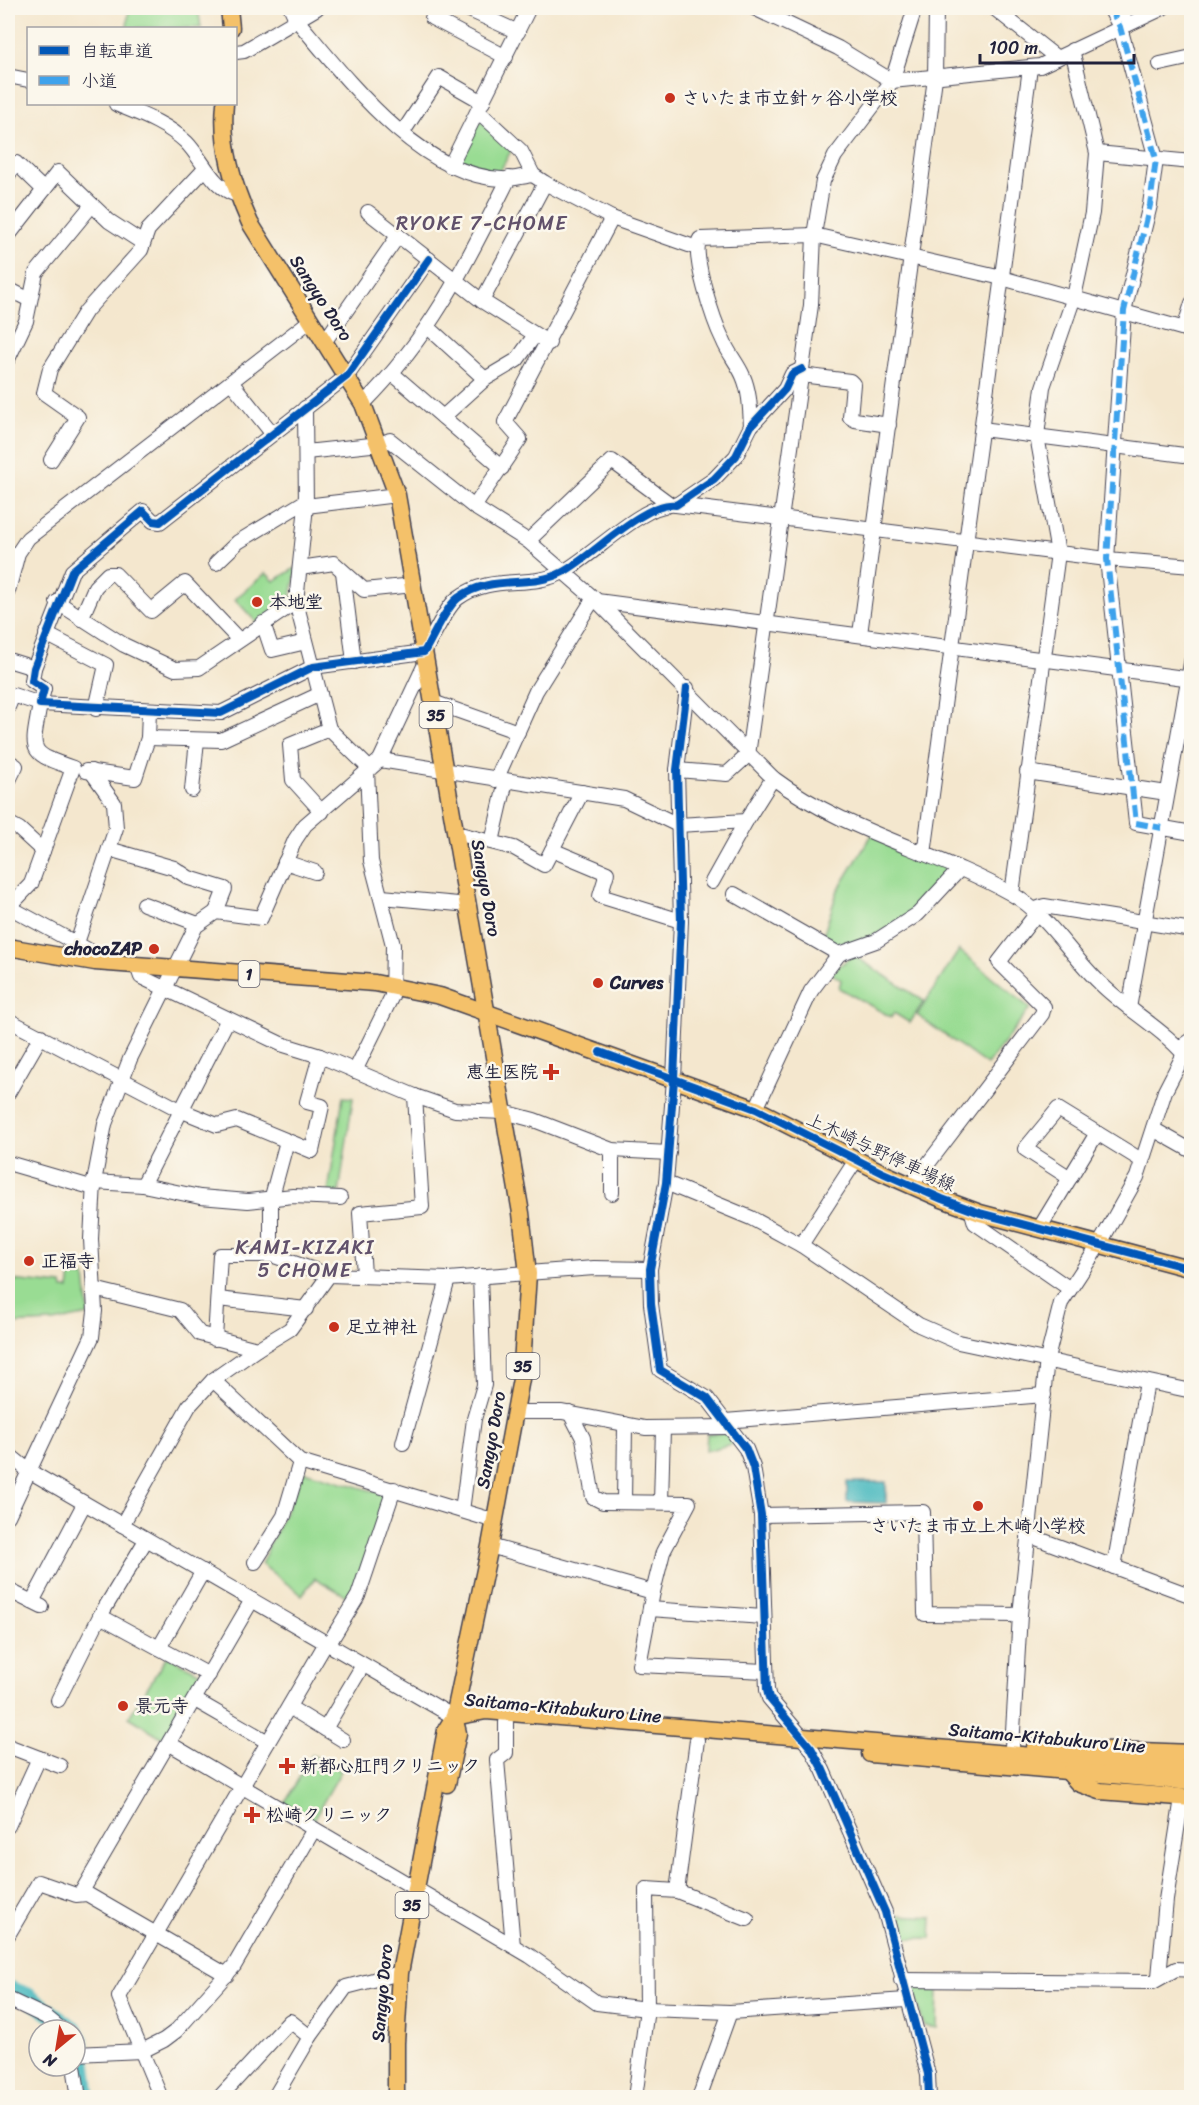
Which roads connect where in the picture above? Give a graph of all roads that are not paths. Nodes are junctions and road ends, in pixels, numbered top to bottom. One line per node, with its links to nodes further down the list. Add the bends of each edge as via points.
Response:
1 (229, 8): 14 (main road)
2 (318, 8): 13 (street)
3 (438, 8): 19 (street, via 432,18)
4 (465, 8): 16 (street)
5 (529, 8): 16 (street)
6 (754, 8): 27 (street, via 838,48)
7 (915, 8): 27 (street)
8 (936, 8): 25 (street)
9 (994, 8): 21 (street)
10 (1110, 8): 15 (street)
11 (1124, 8): 15 (street)
12 (1163, 8): 15 (street)
13 (293, 13): 18 (street, via 244,51); 31 (street, via 359,93)
14 (231, 27)
15 (1122, 27): 17 (street); 33 (street)
16 (518, 32): 19 (street)
17 (1072, 50): 21 (street); 32 (street)
18 (237, 52)
19 (506, 57): 30 (street)
20 (1191, 57): 22 (street)
21 (1057, 58): 23 (street)
22 (1160, 64)
23 (1030, 68): 25 (street); 52 (street)
24 (8, 76): 26 (street)
25 (935, 78): 27 (street); 50 (street)
26 (27, 80)
27 (892, 81): 47 (street, via 835,156 823,181)
28 (118, 105): 36 (street, via 160,123 187,142)
29 (225, 105): 41 (main road, Sangyo Doro / 35, via 227,155)
30 (480, 106): 31 (street, via 438,77); 35 (street); 39 (street, via 521,151)
31 (403, 132): 35 (street)
32 (1097, 153): 33 (street); 55 (street, via 1092,213)
33 (1156, 159): 34 (street); 59 (street, via 1150,205)
34 (1191, 162)
35 (450, 166): 38 (street, via 484,176)
36 (205, 169): 41 (street, via 229,193); 48 (street, via 148,230)
37 (8, 175): 40 (street, via 16,163)
38 (509, 178): 39 (street); 53 (street)
39 (539, 179): 44 (street); 57 (street)
40 (44, 190): 42 (street, via 58,172); 45 (street)
41 (237, 195): 60 (main road, Sangyo Doro / 35, via 260,241)
42 (92, 205): 48 (street); 56 (street, via 36,273)
43 (368, 212): 46 (street)
44 (612, 218): 49 (street); 65 (street)
45 (8, 236)
46 (398, 236): 51 (street); 64 (street)
47 (814, 236): 49 (street, via 700,239); 50 (street); 67 (street, via 812,305)
48 (143, 243): 84 (street, via 86,311 50,369 44,393 78,417)
49 (697, 248): 76 (street, via 708,301 749,394)
50 (912, 258): 52 (street); 75 (street)
51 (429, 259): 53 (street); 69 (street)
52 (1002, 278): 55 (street); 77 (street)
53 (458, 280): 57 (street); 61 (street)
54 (8, 289): 56 (street)
55 (1074, 297): 59 (street); 79 (street, via 1043,387)
56 (30, 300): 66 (street, via 26,321)
57 (482, 301): 63 (street)
58 (1191, 303): 62 (street)
59 (1124, 311): 62 (street); 81 (street)
60 (311, 320): 64 (main road, Sangyo Doro / 35); 71 (street)
61 (428, 327): 68 (street); 70 (street)
62 (1188, 330)
63 (535, 335): 65 (street); 70 (street, via 517,360)
64 (326, 341): 69 (main road, Sangyo Doro / 35)
65 (549, 343): 85 (street, via 505,422 520,439)
66 (8, 359)
67 (802, 372): 75 (street, via 850,381 850,417); 76 (street, via 792,374 785,389); 90 (street)
68 (393, 374): 72 (street); 74 (street)
69 (347, 376): 72 (main road, Sangyo Doro / 35); 73 (street)
70 (485, 379): 74 (street)
71 (231, 382): 78 (street); 102 (street, via 28,538 18,553)
72 (363, 404): 80 (main road, Sangyo Doro / 35)
73 (305, 408): 78 (street); 82 (street)
74 (443, 417): 85 (street)
75 (889, 425): 91 (street)
76 (751, 426): 88 (street, via 736,456 714,479)
77 (982, 429): 79 (street); 93 (street)
78 (272, 433): 104 (street, via 160,522 143,511 72,571)
79 (1037, 436): 81 (street); 94 (street)
80 (380, 444): 82 (street); 86 (main road, Sangyo Doro / 35); 89 (street, via 390,440)
81 (1115, 446): 83 (street); 95 (street)
82 (306, 452): 87 (street)
83 (1191, 456)
84 (51, 459)
85 (502, 468): 89 (street)
86 (397, 495): 87 (street); 101 (main road, Sangyo Doro / 35)
87 (306, 504): 96 (street, via 238,542); 98 (street)
88 (673, 505): 90 (street); 92 (street, via 612,461); 100 (street, via 647,513)
89 (474, 507): 92 (street)
90 (782, 518): 91 (street); 107 (street)
91 (873, 530): 93 (street); 110 (street)
92 (528, 541): 100 (street)
93 (967, 542): 94 (street); 113 (street)
94 (1058, 553): 95 (street); 116 (street)
95 (1107, 559): 97 (street); 121 (street)
96 (216, 563)
97 (1191, 566)
98 (300, 568): 99 (street, via 334,563); 105 (street)
99 (343, 572): 101 (street, via 364,590); 118 (street)
100 (564, 572): 103 (street); 114 (street, via 547,579 485,584 456,599)
101 (414, 585): 114 (main road, Sangyo Doro / 35)
102 (8, 591)
103 (596, 599): 107 (street); 123 (street); 132 (street, via 536,691)
104 (57, 602): 106 (street); 109 (street)
105 (296, 602): 108 (street); 112 (street)
106 (81, 619): 111 (street, via 175,669 199,668); 111 (street, via 94,587 108,574 116,574 151,611 185,583)
107 (767, 622): 110 (street); 135 (street)
108 (263, 623): 111 (street); 112 (street, via 272,650)
109 (46, 634): 120 (street); 129 (street, via 106,665)
110 (860, 634): 113 (street)
111 (238, 640)
112 (306, 642): 119 (street)
113 (952, 647): 116 (street); 161 (street)
114 (425, 657): 118 (street); 125 (main road, Sangyo Doro / 35); 137 (street)
115 (1191, 658): 122 (street)
116 (1043, 659): 121 (street); 142 (street)
117 (8, 660): 120 (street)
118 (354, 662): 119 (street)
119 (313, 667): 124 (street); 130 (street, via 221,713)
120 (34, 668): 126 (street, via 32,681 44,689)
121 (1115, 669): 122 (street); 128 (street); 146 (street)
122 (1190, 679): 149 (street)
123 (687, 688): 135 (street); 139 (street)
124 (320, 694): 131 (street); 134 (street, via 221,740)
125 (433, 702): 132 (street); 141 (main road, Sangyo Doro / 35)
126 (40, 704): 127 (street, via 13,695); 129 (street); 138 (street, via 35,748 41,757)
127 (8, 707)
128 (1115, 708)
129 (96, 709): 130 (street)
130 (149, 711): 133 (street)
131 (329, 729): 137 (street); 150 (street, via 290,745 293,780)
132 (518, 732): 144 (street)
133 (148, 738): 134 (street); 140 (street, via 135,778)
134 (197, 740): 147 (street)
135 (748, 754): 139 (street, via 727,774); 143 (street)
136 (8, 761): 145 (street, via 16,766)
137 (372, 766): 141 (street); 150 (street); 168 (street, via 371,861)
138 (73, 768): 140 (street); 160 (street)
139 (677, 770): 153 (street)
140 (91, 771): 158 (street, via 114,803 116,828)
141 (445, 771): 144 (street); 155 (main road, Sangyo Doro / 35)
142 (1027, 772): 146 (street); 167 (street)
143 (773, 778): 151 (street); 161 (street, via 854,824)
144 (501, 780): 148 (street); 157 (street)
145 (8, 782)
146 (1132, 788): 149 (street); 154 (street, via 1136,823)
147 (192, 789)
148 (582, 792): 153 (street, via 624,799); 159 (street)
149 (1167, 793): 154 (street)
150 (322, 812): 162 (street, via 305,825)
151 (746, 821): 153 (street); 165 (street)
152 (8, 823): 160 (street)
153 (678, 825): 174 (street)
154 (1161, 828): 156 (street); 175 (street)
155 (456, 833): 157 (street); 170 (main road, Sangyo Doro / 35)
156 (1191, 833)
157 (492, 842): 159 (street, via 514,848 544,865)
158 (110, 849): 172 (street, via 174,868 189,878 225,889); 178 (street)
159 (552, 850): 174 (street, via 607,873 600,896)
160 (43, 851): 171 (street, via 31,884)
161 (924, 854): 163 (street)
162 (285, 862): 164 (street); 172 (street, via 261,918)
163 (959, 870): 167 (street); 180 (street, via 918,914 876,941)
164 (315, 872)
165 (712, 882)
166 (734, 894): 180 (street)
167 (1012, 894): 173 (street)
168 (382, 897): 170 (street); 184 (street, via 393,945)
169 (144, 904): 176 (street)
170 (469, 905): 187 (main road, Sangyo Doro / 35)
171 (8, 908): 178 (street)
172 (216, 912): 176 (street)
173 (1035, 912): 175 (street, via 1044,906); 186 (street, via 1100,983); 215 (street, via 999,962 1044,1007 1042,1014)
174 (681, 921): 195 (street)
175 (1144, 923): 177 (street); 186 (street)
176 (198, 924): 183 (street)
177 (1191, 930)
178 (77, 944): 181 (street, via 90,951)
179 (8, 947): 181 (main road, 1)
180 (839, 954): 199 (street, via 811,991)
181 (95, 962): 182 (main road, 1)
182 (137, 966): 183 (main road, 1); 185 (street, via 141,977)
183 (176, 968): 184 (main road, 1); 185 (street)
184 (393, 986): 187 (main road, 1); 194 (street, via 392,996)
185 (166, 989): 188 (street); 196 (street)
186 (1129, 1008): 192 (street)
187 (488, 1012): 195 (main road, 上木崎与野停車場線); 201 (main road, Sangyo Doro / 35)
188 (228, 1018): 193 (street, via 281,1044); 200 (street)
189 (8, 1020): 190 (street)
190 (41, 1036): 196 (street); 197 (street)
191 (1191, 1039): 192 (street)
192 (1185, 1055): 202 (street, via 1165,1091)
193 (320, 1056): 194 (street); 204 (street, via 307,1102 322,1106 312,1151)
194 (355, 1071): 198 (street)
195 (674, 1079): 199 (main road, 上木崎与野停車場線); 207 (street)
196 (122, 1081): 200 (street); 213 (street, via 105,1124)
197 (8, 1092)
198 (415, 1096): 201 (street, via 455,1110); 228 (street, via 422,1207 360,1213)
199 (756, 1109): 208 (main road, 上木崎与野停車場線)
200 (180, 1110): 204 (street, via 217,1125 237,1120); 214 (street)
201 (504, 1112): 205 (street); 226 (main road, Sangyo Doro / 35)
202 (1153, 1129): 206 (street); 209 (street)
203 (1097, 1133): 209 (street); 211 (street); 211 (street, via 1058,1108 1025,1149)
204 (287, 1141): 218 (street)
205 (612, 1150): 207 (street); 216 (street)
206 (1191, 1151)
207 (669, 1153): 212 (street)
208 (856, 1160): 215 (main road, 上木崎与野停車場線); 221 (street)
209 (1141, 1160): 222 (street, via 1137,1176)
210 (8, 1163): 213 (street)
211 (1070, 1178): 220 (street)
212 (666, 1183): 221 (street, via 750,1218); 224 (street)
213 (94, 1185): 214 (street); 231 (street)
214 (143, 1185): 218 (street, via 200,1197)
215 (911, 1186): 219 (main road, 上木崎与野停車場線)
216 (612, 1192)
217 (340, 1198): 218 (street, via 293,1196)
218 (271, 1200): 223 (street)
219 (971, 1209): 220 (main road, 上木崎与野停車場線); 232 (street, via 975,1223)
220 (1039, 1228): 222 (main road, 上木崎与野停車場線)
221 (801, 1245): 237 (street, via 919,1325 958,1342)
222 (1099, 1245): 225 (main road, 上木崎与野停車場線); 232 (street)
223 (271, 1255): 227 (street); 233 (street, via 220,1255)
224 (650, 1269): 226 (street, via 594,1268); 245 (street, via 660,1370 707,1398)
225 (1191, 1269)
226 (528, 1274): 229 (street); 242 (main road, Sangyo Doro / 35, via 525,1345)
227 (329, 1275): 228 (street); 234 (street)
228 (364, 1275): 230 (street)
229 (480, 1276): 230 (street); 255 (street, via 484,1385 474,1419)
230 (448, 1279): 247 (street)
231 (94, 1289): 235 (street, via 180,1310 200,1334); 250 (street, via 92,1337)
232 (1070, 1289): 237 (street, via 1061,1303)
233 (218, 1299): 234 (street); 235 (street)
234 (306, 1309): 236 (street, via 290,1329)
235 (215, 1339): 236 (street)
236 (257, 1349): 238 (street)
237 (1047, 1359): 239 (street); 241 (street)
238 (213, 1380): 249 (street); 259 (street, via 189,1406)
239 (1147, 1382): 240 (street); 264 (street)
240 (1191, 1391)
241 (1044, 1395): 245 (street); 260 (street)
242 (516, 1412): 243 (street); 258 (main road, Sangyo Doro / 35)
243 (570, 1413): 244 (street); 252 (street, via 583,1438 593,1497 603,1502)
244 (625, 1424): 246 (street); 252 (street)
245 (728, 1424): 246 (street); 256 (street, via 753,1467)
246 (663, 1428): 253 (street)
247 (403, 1443)
248 (8, 1454): 250 (street)
249 (300, 1462): 251 (street); 263 (street, via 284,1516)
250 (29, 1471): 254 (street); 257 (street)
251 (394, 1489): 255 (street); 274 (street, via 358,1596)
252 (624, 1502): 253 (street)
253 (661, 1502): 267 (street, via 688,1503 663,1552)
254 (84, 1504): 259 (street); 266 (street, via 37,1605)
255 (462, 1510): 258 (street)
256 (761, 1515): 271 (street, via 923,1512 925,1614); 273 (street)
257 (8, 1516)
258 (495, 1521): 262 (main road, Sangyo Doro / 35)
259 (122, 1525): 261 (street)
260 (1028, 1535): 264 (street); 271 (street)
261 (146, 1540): 265 (street); 272 (street)
262 (490, 1546): 267 (street); 282 (main road, Sangyo Doro / 35)
263 (255, 1562)
264 (1114, 1567): 268 (street)
265 (203, 1571): 269 (street); 275 (street)
266 (8, 1590)
267 (653, 1592): 270 (street)
268 (1191, 1596)
269 (252, 1599): 274 (street); 278 (street)
270 (650, 1609): 273 (street); 277 (street, via 639,1665)
271 (1020, 1615): 292 (street)
272 (100, 1616): 275 (street); 279 (street)
273 (763, 1617): 277 (street)
274 (327, 1644): 276 (street); 281 (street)
275 (159, 1648): 278 (street)
276 (363, 1665): 282 (street); 284 (street)
277 (765, 1671): 288 (street, via 769,1698)
278 (209, 1675): 280 (street)
279 (58, 1700)
280 (195, 1700): 287 (street); 289 (street)
281 (289, 1707): 284 (street); 287 (street)
282 (454, 1717): 283 (main road, Saitama-Kitabukuro Line); 288 (main road, Saitama-Kitabukuro Line, via 486,1712); 301 (main road, Sangyo Doro / 35, via 458,1733)
283 (506, 1722): 286 (main road, Saitama-Kitabukuro Line); 306 (street, via 506,1753 497,1760)
284 (325, 1729): 285 (street)
285 (343, 1740)
286 (697, 1740): 288 (main road, Saitama-Kitabukuro Line); 300 (street)
287 (268, 1742): 296 (street)
288 (806, 1743): 291 (main road, Saitama-Kitabukuro Line); 295 (main road, Saitama-Kitabukuro Line, via 1069,1773 1078,1784 1100,1791); 311 (street, via 823,1770 885,1912)
289 (170, 1744): 296 (street); 302 (street)
290 (8, 1746): 293 (street)
291 (920, 1747): 292 (main road); 295 (main road, Saitama-Kitabukuro Line)
292 (1012, 1747): 295 (main road, via 1094,1748)
293 (39, 1758): 294 (street); 298 (street)
294 (60, 1766)
295 (1189, 1773): 297 (street)
296 (243, 1785): 299 (street); 304 (street)
297 (1185, 1822): 310 (street, via 1166,1900)
298 (8, 1823)
299 (314, 1829): 301 (street); 309 (street)
300 (677, 1891): 303 (street); 314 (street, via 646,1889)
301 (420, 1892): 306 (street); 308 (main road, Sangyo Doro / 35); 326 (main road, Sangyo Doro / 35, via 408,2007)
302 (81, 1893): 304 (street); 305 (street, via 76,1895 39,1882)
303 (747, 1919)
304 (155, 1934): 309 (street); 318 (street, via 119,1996)
305 (8, 1935)
306 (513, 1946): 314 (street, via 597,2003)
307 (1191, 1970): 310 (street, via 1176,1969)
308 (400, 1972): 317 (street, via 346,1987); 325 (main road, Sangyo Doro / 35)
309 (227, 1975): 318 (street, via 176,2031)
310 (1159, 1977): 311 (street, via 1153,1982)
311 (901, 1980): 313 (street)
312 (8, 1999): 316 (street)
313 (906, 2000): 315 (street); 329 (street, via 928,2074)
314 (647, 2009): 315 (street); 327 (street)
315 (730, 2012): 328 (street)
316 (47, 2018)
317 (310, 2037): 323 (street, via 290,2021); 324 (street)
318 (142, 2051): 319 (street); 322 (street)
319 (87, 2053)
320 (76, 2078): 321 (street)
321 (79, 2097)
322 (161, 2097)
323 (219, 2097)
324 (274, 2097)
325 (396, 2097)
326 (407, 2097)
327 (635, 2097)
328 (699, 2097)
329 (929, 2097)

